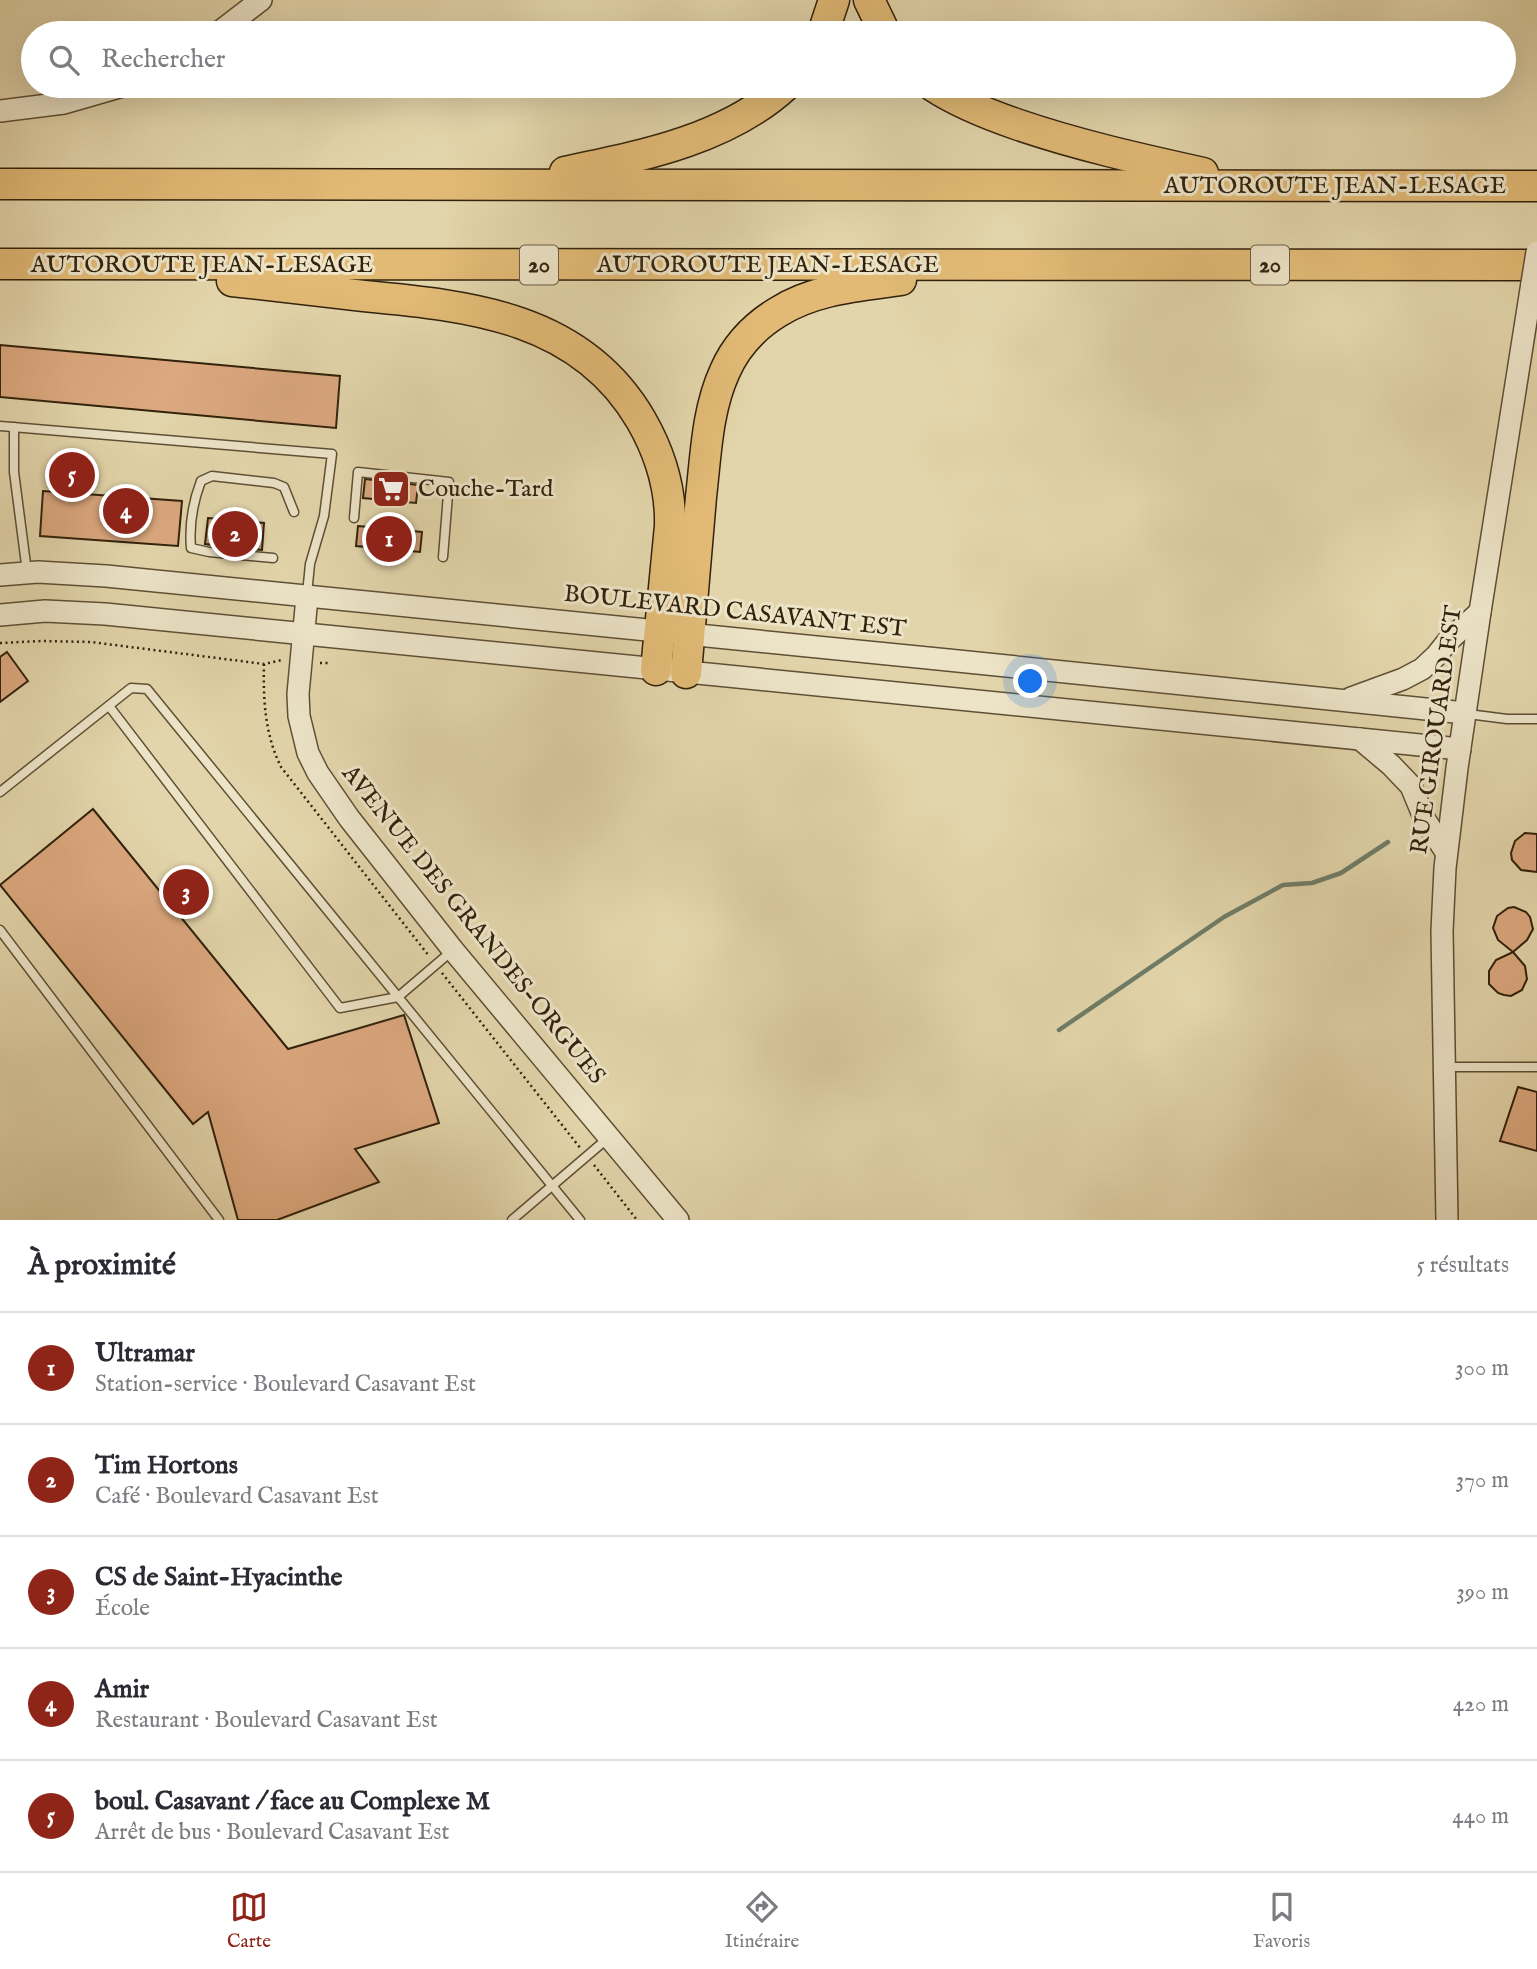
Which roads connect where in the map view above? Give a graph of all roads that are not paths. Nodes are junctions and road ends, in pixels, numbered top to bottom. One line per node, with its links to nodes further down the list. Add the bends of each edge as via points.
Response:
1 (261, 0): 4 (street)
2 (834, 0): 5 (highway)
3 (869, 0): 6 (highway)
4 (234, 21)
5 (827, 21)
6 (879, 21)
7 (81, 98): 10 (street)
8 (770, 98): 12 (highway, via 740,117 669,147)
9 (956, 98): 13 (highway, via 1046,134)
10 (0, 111)
11 (0, 184): 12 (highway, AUTOROUTE JEAN-LESAGE)
12 (506, 184): 13 (highway, AUTOROUTE JEAN-LESAGE)
13 (1255, 185): 14 (highway, AUTOROUTE JEAN-LESAGE)
14 (1537, 186)
15 (1537, 252): 19 (street, RUE GIROUARD EST, bridge)
16 (0, 264): 17 (highway, AUTOROUTE JEAN-LESAGE / 20)
17 (74, 264): 18 (highway, AUTOROUTE JEAN-LESAGE / 20); 31 (highway, via 456,306 509,318 566,343 623,393 644,424 660,462 670,519)
18 (1003, 265): 19 (highway, AUTOROUTE JEAN-LESAGE / 20); 32 (highway, via 816,295 776,313 741,344 726,369 712,411)
19 (1534, 274): 29 (street, RUE GIROUARD EST)
20 (0, 426): 21 (lane)
21 (14, 427): 26 (lane, via 14,472); 28 (lane, via 332,454)
22 (295, 512): 25 (lane, via 284,487 274,482 212,476 201,481 195,496 191,548)
23 (354, 518): 24 (lane, via 358,472 449,482)
24 (443, 556)
25 (273, 558)
26 (27, 572): 27 (street, BOULEVARD CASAVANT EST); 28 (street, BOULEVARD CASAVANT EST)
27 (0, 575)
28 (307, 597): 31 (street, BOULEVARD CASAVANT EST); 33 (street, AVENUE DES GRANDES-ORGUES)
29 (1480, 612): 36 (street, via 1422,669); 38 (street, RUE GIROUARD EST)
30 (0, 615): 33 (street, via 65,611)
31 (659, 631): 32 (street, BOULEVARD CASAVANT EST); 34 (highway)
32 (689, 634): 35 (highway); 36 (street, BOULEVARD CASAVANT EST)
33 (304, 635): 34 (street); 45 (street, AVENUE DES GRANDES-ORGUES, via 298,694 307,753 349,818)
34 (656, 670): 35 (street)
35 (686, 673): 40 (street)
36 (1345, 700): 38 (street, BOULEVARD CASAVANT EST)
37 (109, 706): 42 (lane); 46 (lane, via 340,1008); 46 (lane, via 131,688 147,689)
38 (1465, 713): 39 (lane); 41 (street, RUE GIROUARD EST)
39 (1537, 719)
40 (1360, 739): 41 (street); 43 (street, via 1406,779)
41 (1460, 749): 43 (street, RUE GIROUARD EST)
42 (0, 792)
43 (1446, 852): 47 (street, RUE GIROUARD EST)
44 (0, 930): 51 (lane)
45 (453, 950): 46 (lane); 49 (street, AVENUE DES GRANDES-ORGUES)
46 (398, 997): 50 (lane)
47 (1444, 1067): 48 (lane); 55 (street, RUE GIROUARD EST)
48 (1537, 1067)
49 (610, 1136): 50 (lane); 54 (street, AVENUE DES GRANDES-ORGUES)
50 (553, 1186): 52 (lane); 53 (lane)
51 (219, 1220)
52 (512, 1220)
53 (580, 1220)
54 (678, 1220)
55 (1447, 1220)

